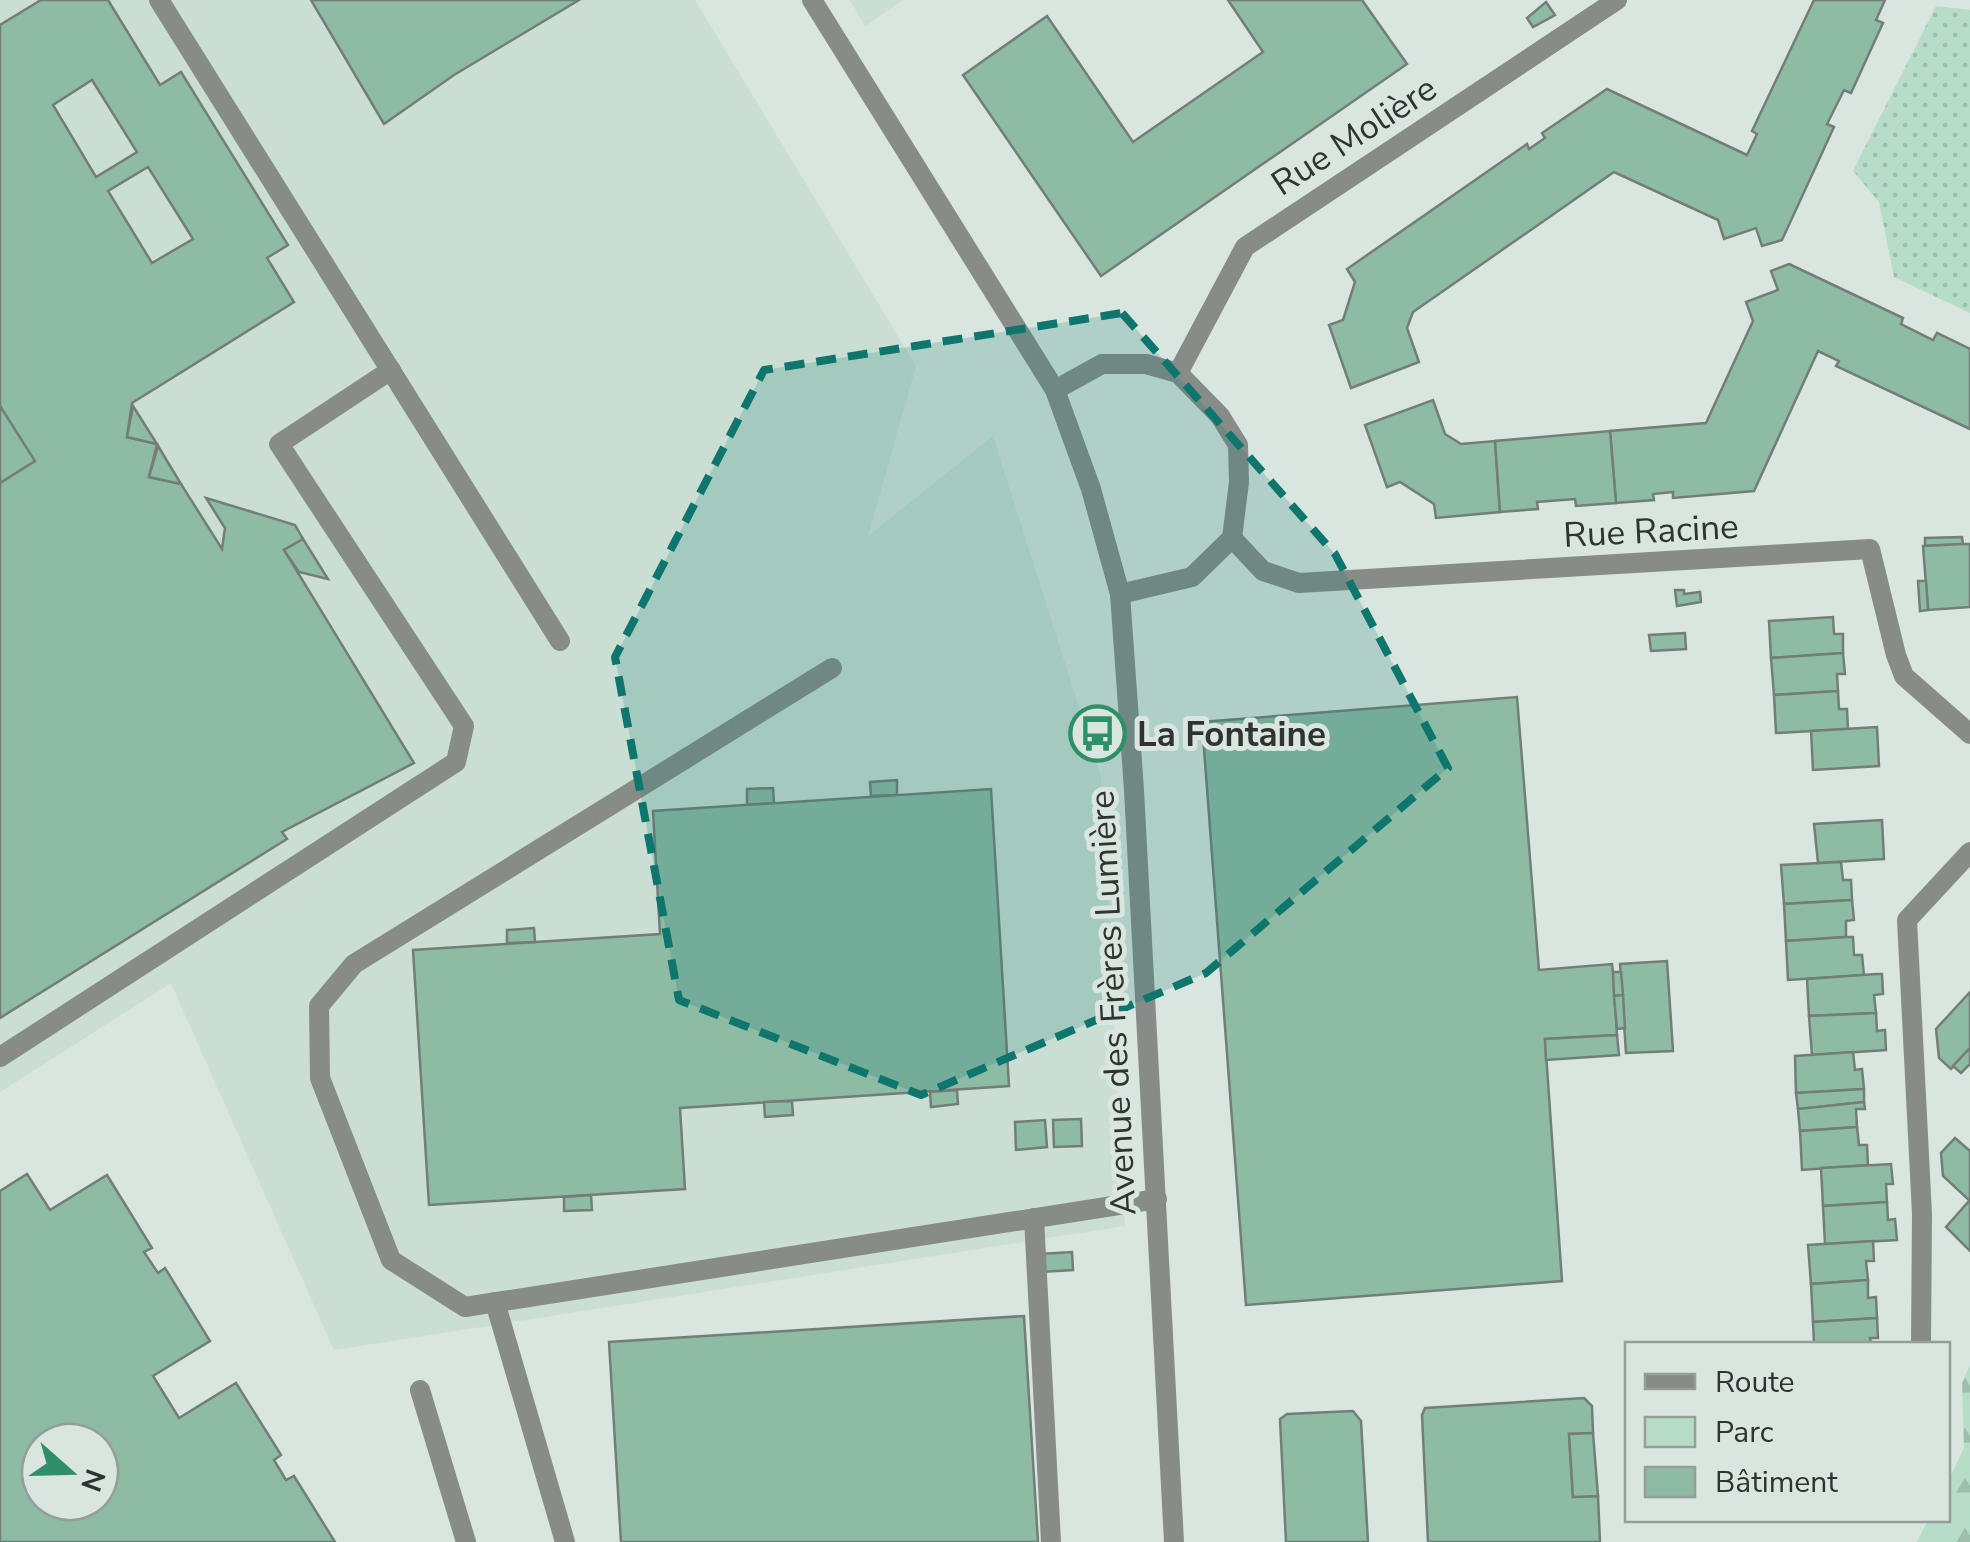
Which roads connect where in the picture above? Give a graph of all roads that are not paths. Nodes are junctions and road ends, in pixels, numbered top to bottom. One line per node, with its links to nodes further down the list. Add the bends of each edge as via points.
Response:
1 (159, 0): 4 (street)
2 (812, 0): 6 (street, Avenue des Frères Lumière)
3 (1617, 0): 5 (street, Rue Molière, via 1245,247)
4 (391, 370): 9 (street); 13 (street, via 279,444 464,726 456,762)
5 (1178, 373): 6 (street, via 1146,364 1102,364); 7 (street, via 1238,445)
6 (1055, 390): 8 (street, Avenue des Frères Lumière)
7 (1232, 538): 8 (street, via 1192,578); 11 (street, Rue Racine, via 1263,570 1299,583 1870,549 1904,676)
8 (1120, 594): 14 (street, Avenue des Frères Lumière)
9 (560, 641)
10 (832, 668): 16 (street, via 354,964 319,1006 320,1078 392,1260 465,1306)
11 (1970, 734)
12 (1970, 852): 17 (street, via 1907,920 1922,1214)
13 (0, 1056)
14 (1156, 1199): 15 (street); 22 (street, Avenue des Frères Lumière)
15 (1034, 1218): 16 (street); 21 (street)
16 (495, 1302): 20 (street)
17 (1921, 1342)
18 (420, 1390): 19 (street)
19 (466, 1542)
20 (564, 1542)
21 (1052, 1542)
22 (1174, 1542)

